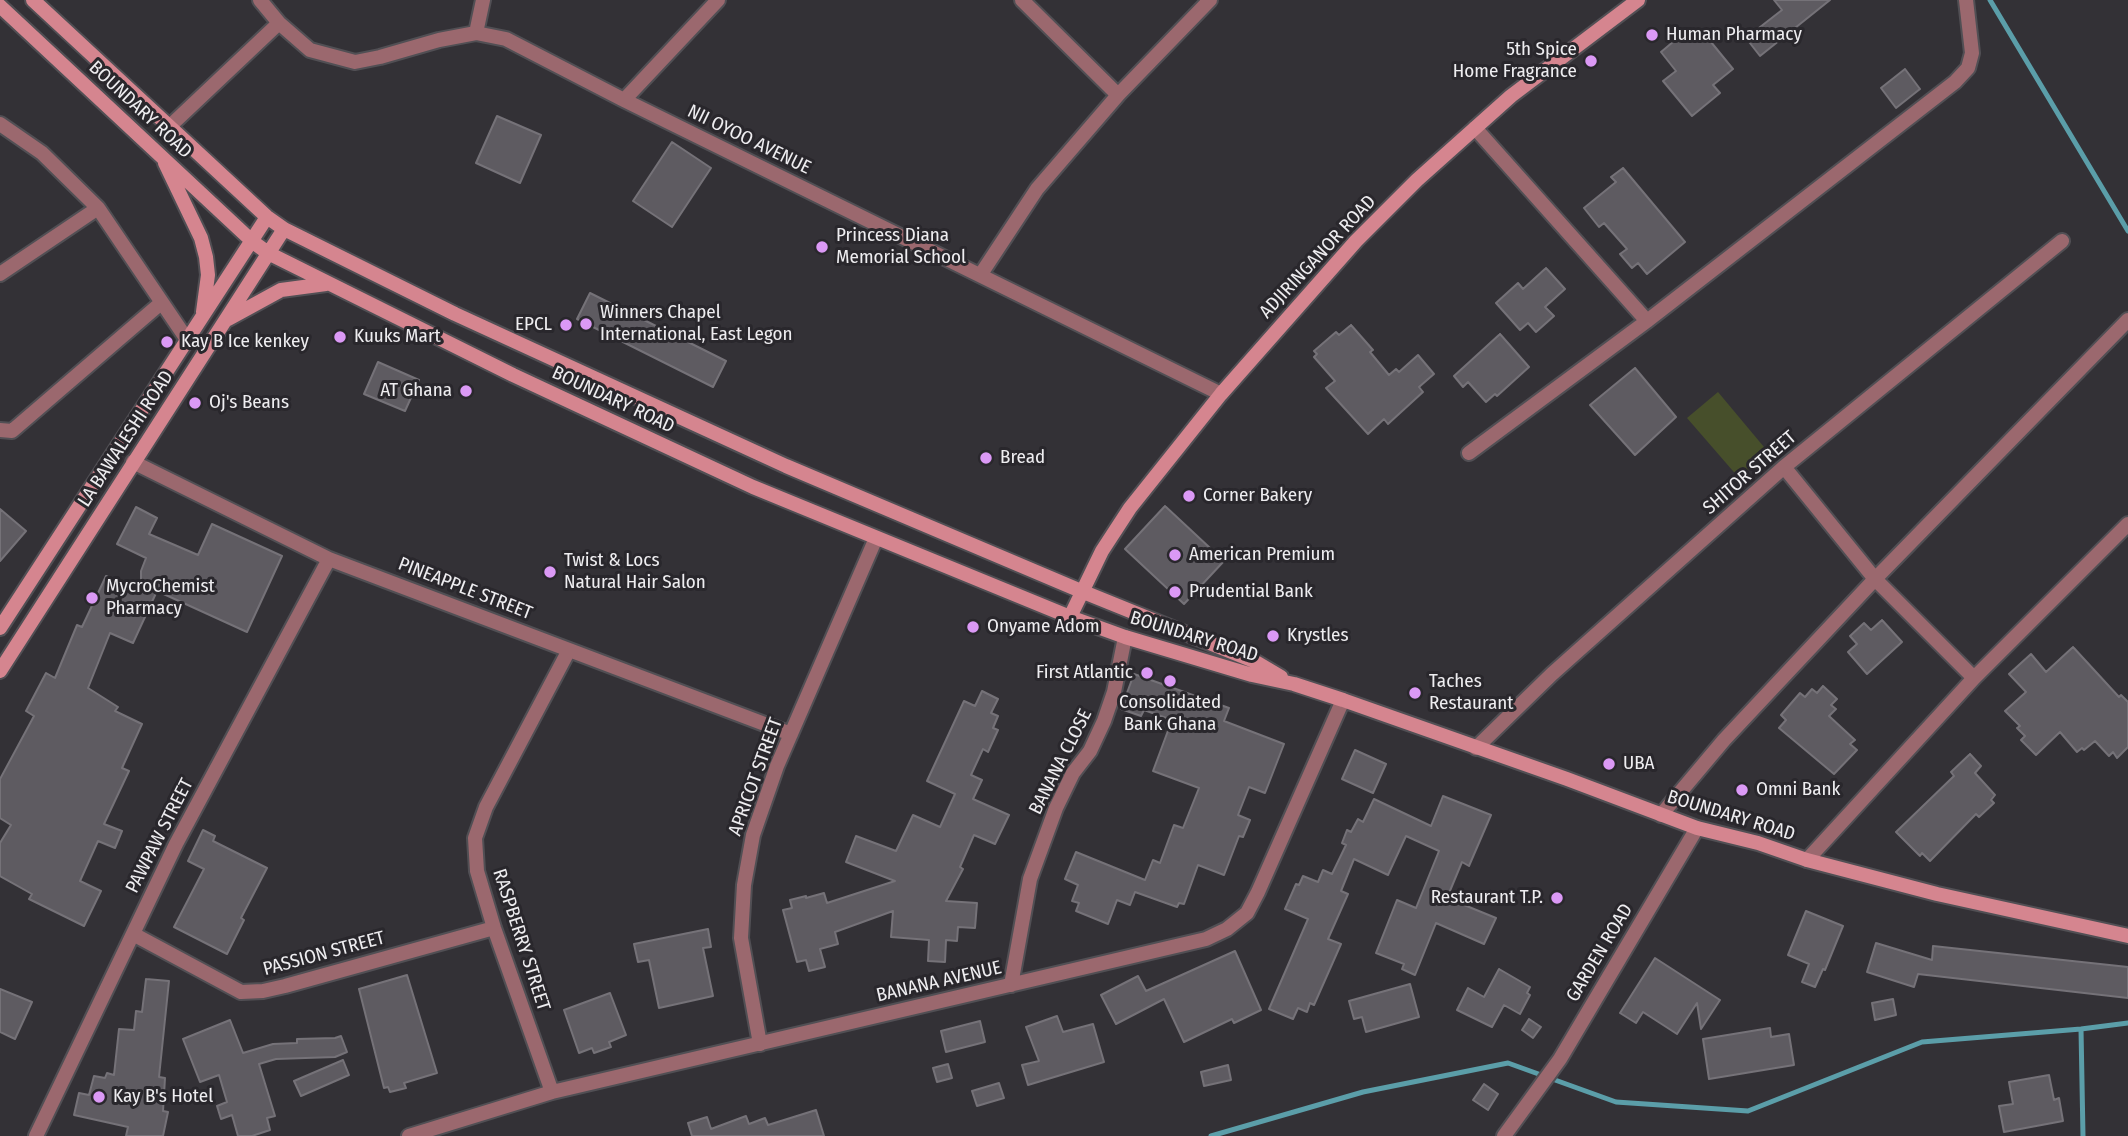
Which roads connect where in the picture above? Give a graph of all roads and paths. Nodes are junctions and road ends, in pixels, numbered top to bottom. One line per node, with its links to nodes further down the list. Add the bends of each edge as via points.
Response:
1 (33, 0): 15 (main road, BOUNDARY ROAD)
2 (260, 0): 10 (street, NII OYOO AVENUE)
3 (484, 0): 11 (street)
4 (718, 0): 13 (street)
5 (1022, 0): 12 (street)
6 (1210, 0): 12 (street)
7 (1638, 0): 16 (main road, ADJIRINGANOR ROAD)
8 (1966, 0): 31 (street, via 1972,53 1968,68 1955,82)
9 (0, 6): 17 (main road, BOUNDARY ROAD)
10 (279, 23): 11 (street, NII OYOO AVENUE, via 310,50 355,62); 15 (street)
11 (476, 33): 13 (street, NII OYOO AVENUE, via 506,39)
12 (1118, 95): 25 (street, via 1037,189)
13 (624, 100): 25 (street, NII OYOO AVENUE)
14 (0, 124): 18 (street, via 42,153)
15 (169, 127): 19 (main road, BOUNDARY ROAD)
16 (1475, 128): 31 (street); 33 (main road, ADJIRINGANOR ROAD, via 1356,241)
17 (162, 156): 22 (main road, BOUNDARY ROAD); 28 (main road, via 206,257)
18 (98, 208): 24 (street); 27 (street)
19 (267, 217): 20 (main road, BOUNDARY ROAD); 22 (main road, LA BAWALESHI ROAD)
20 (284, 229): 23 (main road, LA BAWALESHI ROAD); 43 (main road, BOUNDARY ROAD, via 651,405)
21 (2062, 241): 38 (street, SHITOR STREET)
22 (253, 242): 23 (main road, BOUNDARY ROAD); 28 (main road, LA BAWALESHI ROAD)
23 (268, 253): 26 (main road, BOUNDARY ROAD); 29 (main road, LA BAWALESHI ROAD)
24 (0, 274)
25 (981, 274): 33 (street, NII OYOO AVENUE)
26 (328, 284): 29 (main road, via 281,290); 40 (main road, BOUNDARY ROAD, via 753,487)
27 (161, 303): 32 (street); 34 (street)
28 (203, 316): 32 (main road, LA BAWALESHI ROAD)
29 (227, 319): 37 (main road, LA BAWALESHI ROAD)
30 (2128, 320): 42 (street)
31 (1647, 321): 36 (street)
32 (188, 341): 45 (main road, LA BAWALESHI ROAD)
33 (1222, 394): 43 (main road, ADJIRINGANOR ROAD, via 1130,508)
34 (6, 431): 35 (street)
35 (0, 442)
36 (1469, 453)
37 (133, 462): 41 (street, PINEAPPLE STREET); 48 (main road, LA BAWALESHI ROAD)
38 (1784, 467): 42 (street); 53 (street, SHITOR STREET)
39 (2128, 524): 49 (street)
40 (876, 538): 44 (main road, BOUNDARY ROAD); 52 (street, APRICOT STREET)
41 (329, 559): 47 (street, PINEAPPLE STREET); 58 (street, PAWPAW STREET, via 176,844)
42 (1875, 579): 49 (street); 54 (street, via 1724,740)
43 (1081, 591): 44 (main road, ADJIRINGANOR ROAD); 50 (main road, BOUNDARY ROAD, via 1254,662)
44 (1070, 617): 46 (main road, BOUNDARY ROAD)
45 (0, 628)
46 (1125, 637): 50 (main road, BOUNDARY ROAD); 60 (street, BANANA CLOSE, via 1115,692 1104,721 1056,808 1030,879)
47 (569, 650): 52 (street, PINEAPPLE STREET); 57 (street, RASPBERRY STREET, via 486,807 475,838 477,871)
48 (0, 671)
49 (1974, 678): 56 (street)
50 (1294, 684): 51 (main road, BOUNDARY ROAD)
51 (1343, 700): 53 (main road, BOUNDARY ROAD); 60 (street, BANANA AVENUE, via 1247,913 1206,939)
52 (791, 734): 61 (street, APRICOT STREET, via 753,835 744,885 741,938)
53 (1476, 748): 54 (main road, BOUNDARY ROAD)
54 (1661, 815): 55 (main road, BOUNDARY ROAD)
55 (1697, 828): 56 (main road, BOUNDARY ROAD); 65 (street, GARDEN ROAD, via 1560,1059)
56 (1807, 860): 59 (main road, BOUNDARY ROAD)
57 (494, 928): 58 (street, PASSION STREET, via 285,986 241,992); 62 (street, RASPBERRY STREET)
58 (133, 934): 63 (street, PAWPAW STREET)
59 (2128, 936)
60 (1010, 985): 61 (street, BANANA AVENUE)
61 (760, 1044): 62 (street, BANANA AVENUE)
62 (552, 1092): 64 (street, BANANA AVENUE)
63 (36, 1136)
64 (409, 1136)
65 (1504, 1136)

